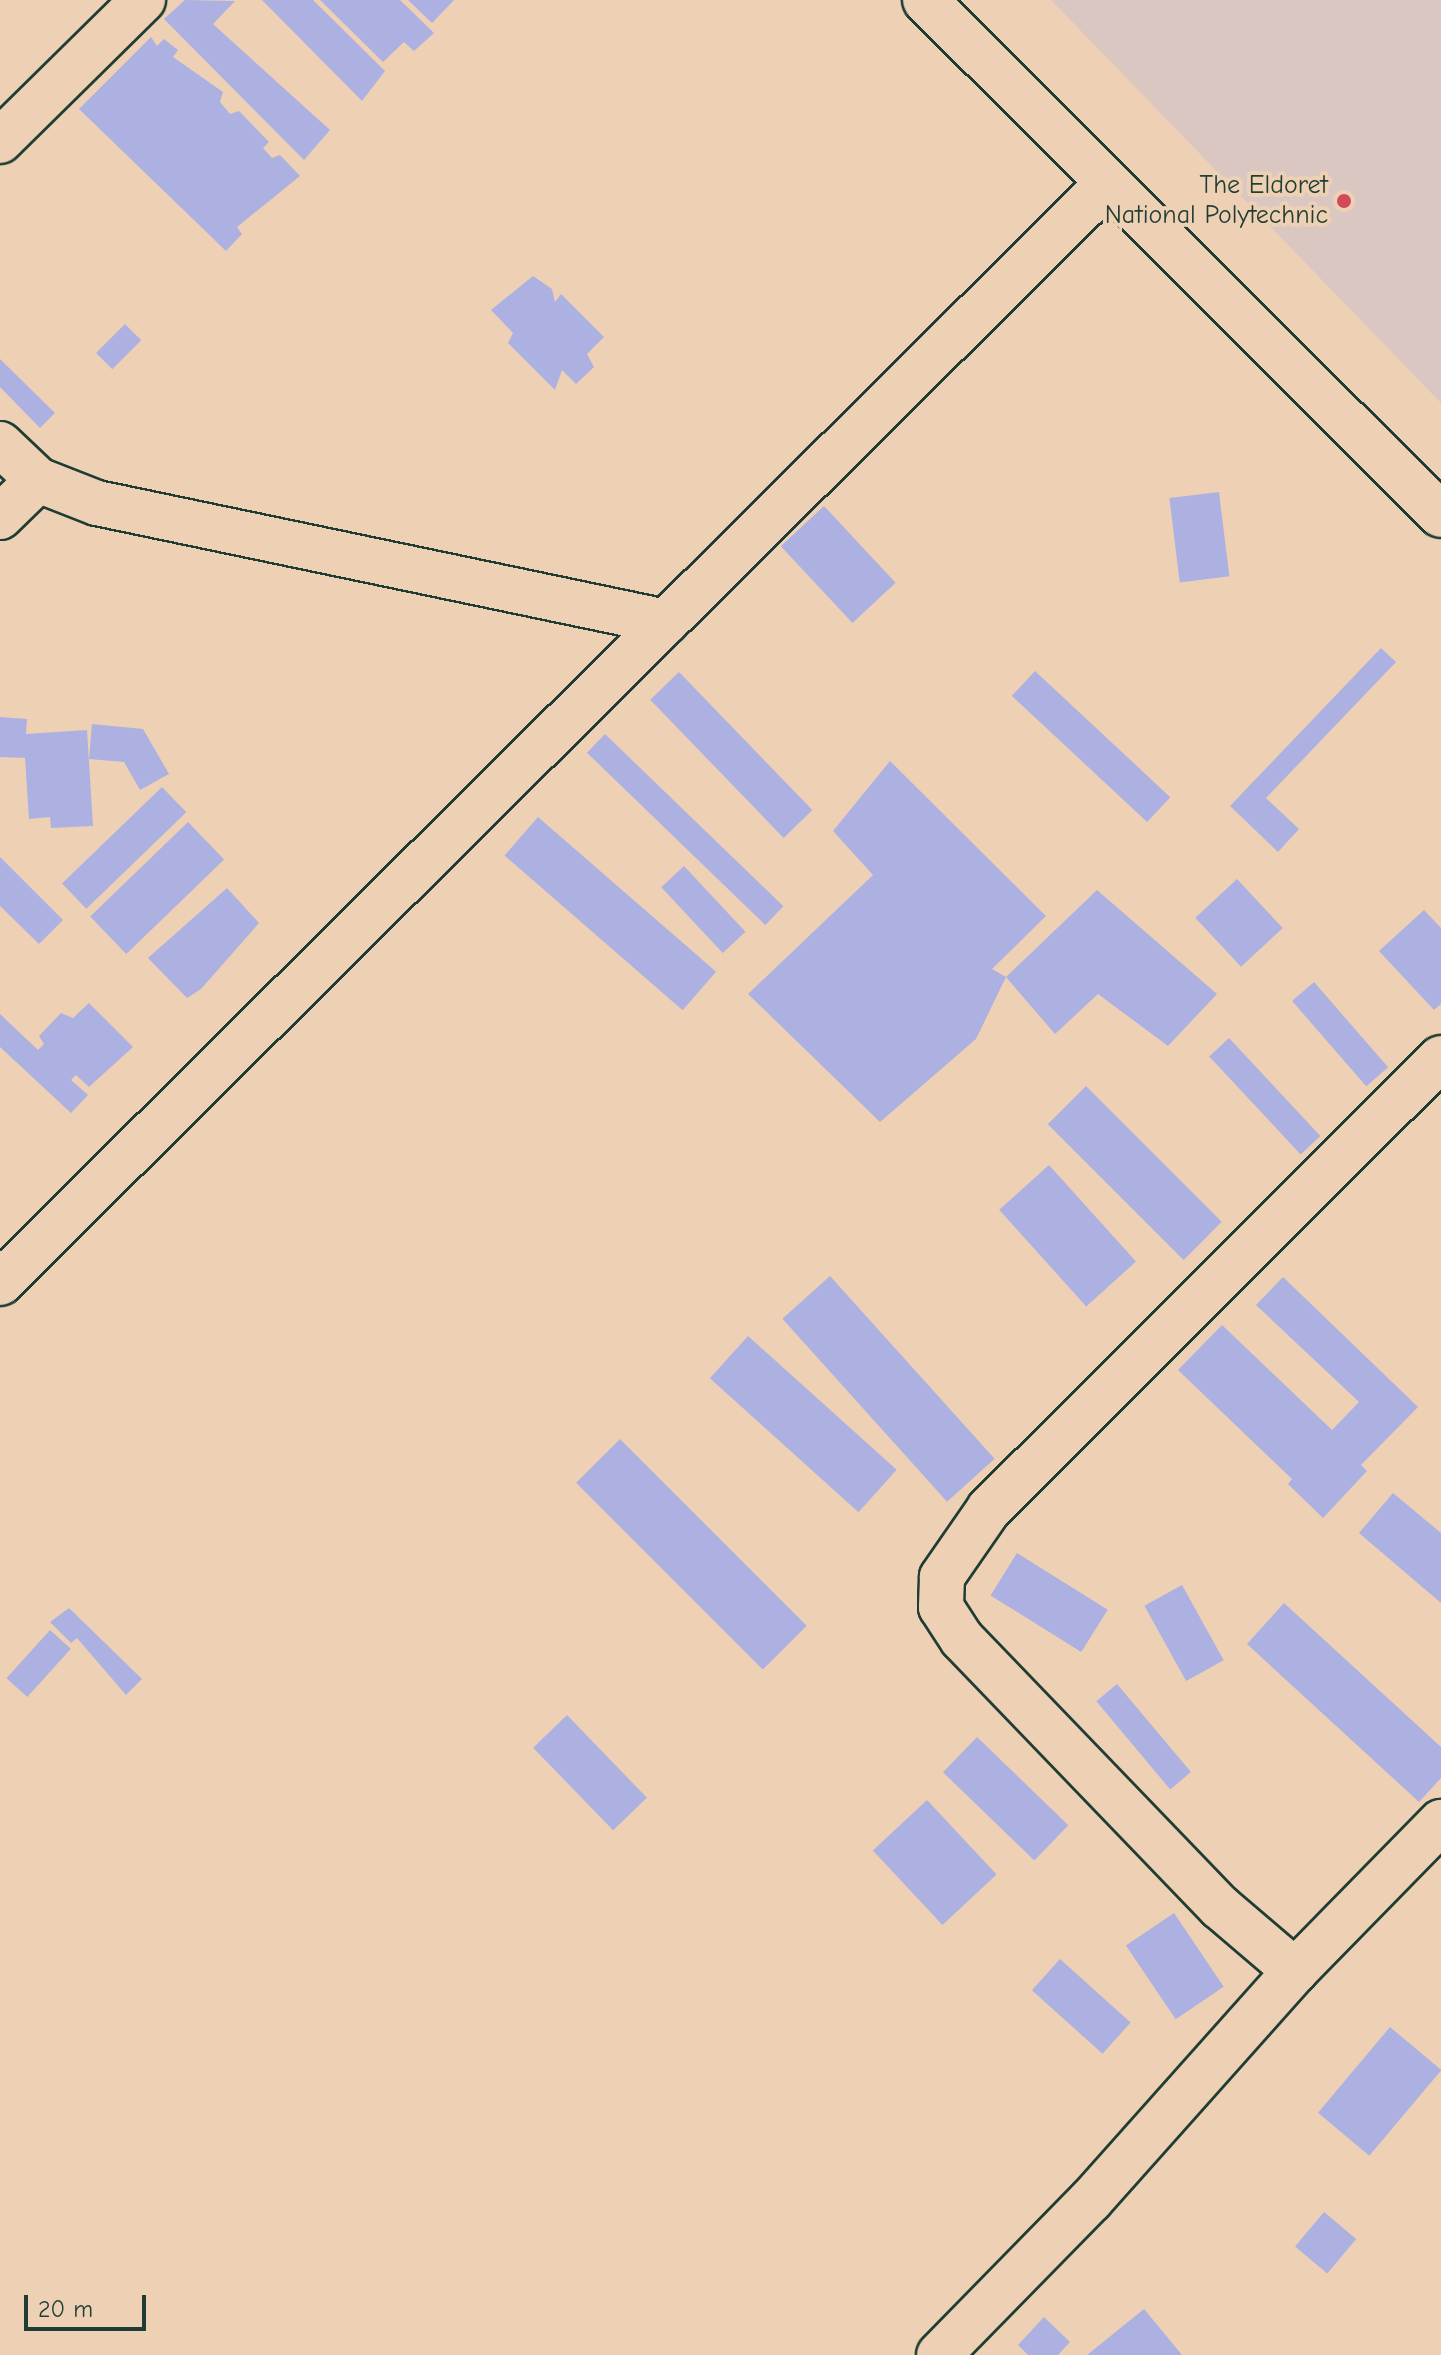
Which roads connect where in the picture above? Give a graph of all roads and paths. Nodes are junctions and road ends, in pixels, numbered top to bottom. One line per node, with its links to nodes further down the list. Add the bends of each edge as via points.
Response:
1 (143, 0): 3 (street)
2 (925, 0): 4 (street)
3 (0, 141)
4 (1108, 183): 7 (street); 9 (street)
5 (0, 444): 6 (street)
6 (38, 480): 8 (street); 9 (street, via 124,509)
7 (1441, 515)
8 (0, 517)
9 (666, 622): 11 (street)
10 (1441, 1058): 13 (street, via 989,1509 942,1577 941,1607 962,1639 1220,1907)
11 (0, 1283)
12 (1441, 1822): 13 (street)
13 (1295, 1971): 14 (street, via 1091,2200)
14 (939, 2355)

